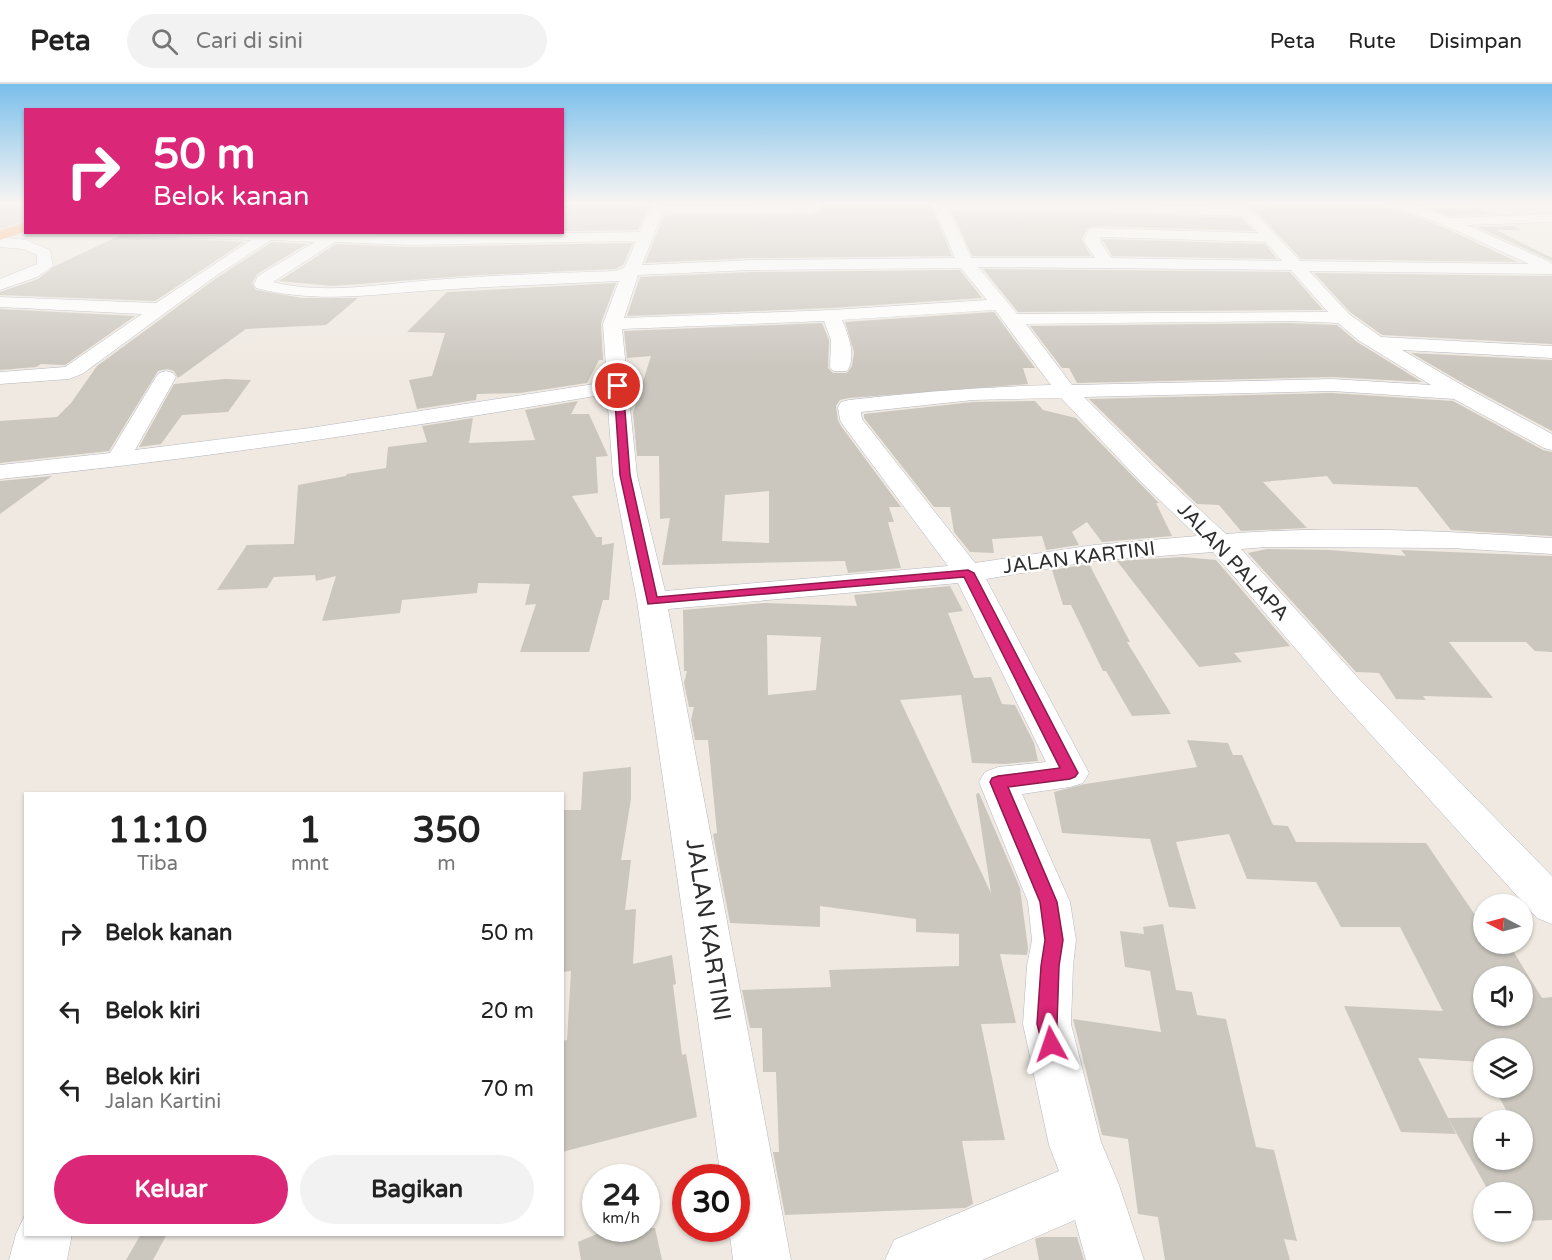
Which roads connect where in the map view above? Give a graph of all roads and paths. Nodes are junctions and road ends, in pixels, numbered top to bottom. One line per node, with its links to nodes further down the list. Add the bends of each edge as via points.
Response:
1 (45, 258): 14 (street, via 45,266)
2 (233, 258): 16 (street)
3 (299, 258): 13 (street, via 262,284 287,292 327,293 619,276)
4 (636, 258): 13 (street, JALAN KARTINI)
5 (963, 258): 9 (street, JALAN PALAPA)
6 (1102, 258): 10 (street)
7 (1286, 258): 11 (street)
8 (1528, 258): 12 (street)
9 (965, 262): 10 (street); 13 (street); 17 (street, JALAN PALAPA)
10 (1105, 262): 11 (street)
11 (1294, 266): 12 (street); 19 (street)
12 (1552, 269)
13 (631, 270): 20 (street, JALAN KARTINI)
14 (0, 285)
15 (0, 302): 16 (street)
16 (160, 309): 25 (street, via 69,373)
17 (1007, 312): 18 (street); 19 (street, via 1152,319); 27 (street, JALAN PALAPA)
18 (831, 315): 20 (street); 23 (street, via 841,340)
19 (1343, 318): 21 (street)
20 (612, 324): 26 (street, JALAN KARTINI)
21 (1374, 342): 22 (street); 28 (street)
22 (1552, 352)
23 (840, 366)
24 (166, 377): 30 (street)
25 (0, 378)
26 (618, 386): 30 (street); 35 (street, JALAN KARTINI, via 625,475)
27 (1067, 392): 28 (street, via 1332,385); 32 (street, JALAN PALAPA); 34 (street, via 914,399 849,407 851,420)
28 (1459, 393): 29 (street)
29 (1552, 443)
30 (117, 461): 31 (street)
31 (0, 472)
32 (1220, 543): 33 (street, JALAN KARTINI, via 1267,539 1451,540); 34 (street, JALAN KARTINI, via 1094,553); 36 (street, JALAN PALAPA, via 1348,688)
33 (1552, 546)
34 (968, 573): 35 (street, JALAN KARTINI); 37 (street, via 1070,773 998,782 1049,902 1054,940 1047,1024 1075,1145)
35 (652, 601): 40 (street, JALAN KARTINI)
36 (1552, 905)
37 (1092, 1185): 41 (street); 42 (street)
38 (44, 1236): 39 (street)
39 (38, 1260)
40 (762, 1260)
41 (914, 1260)
42 (1115, 1260)

